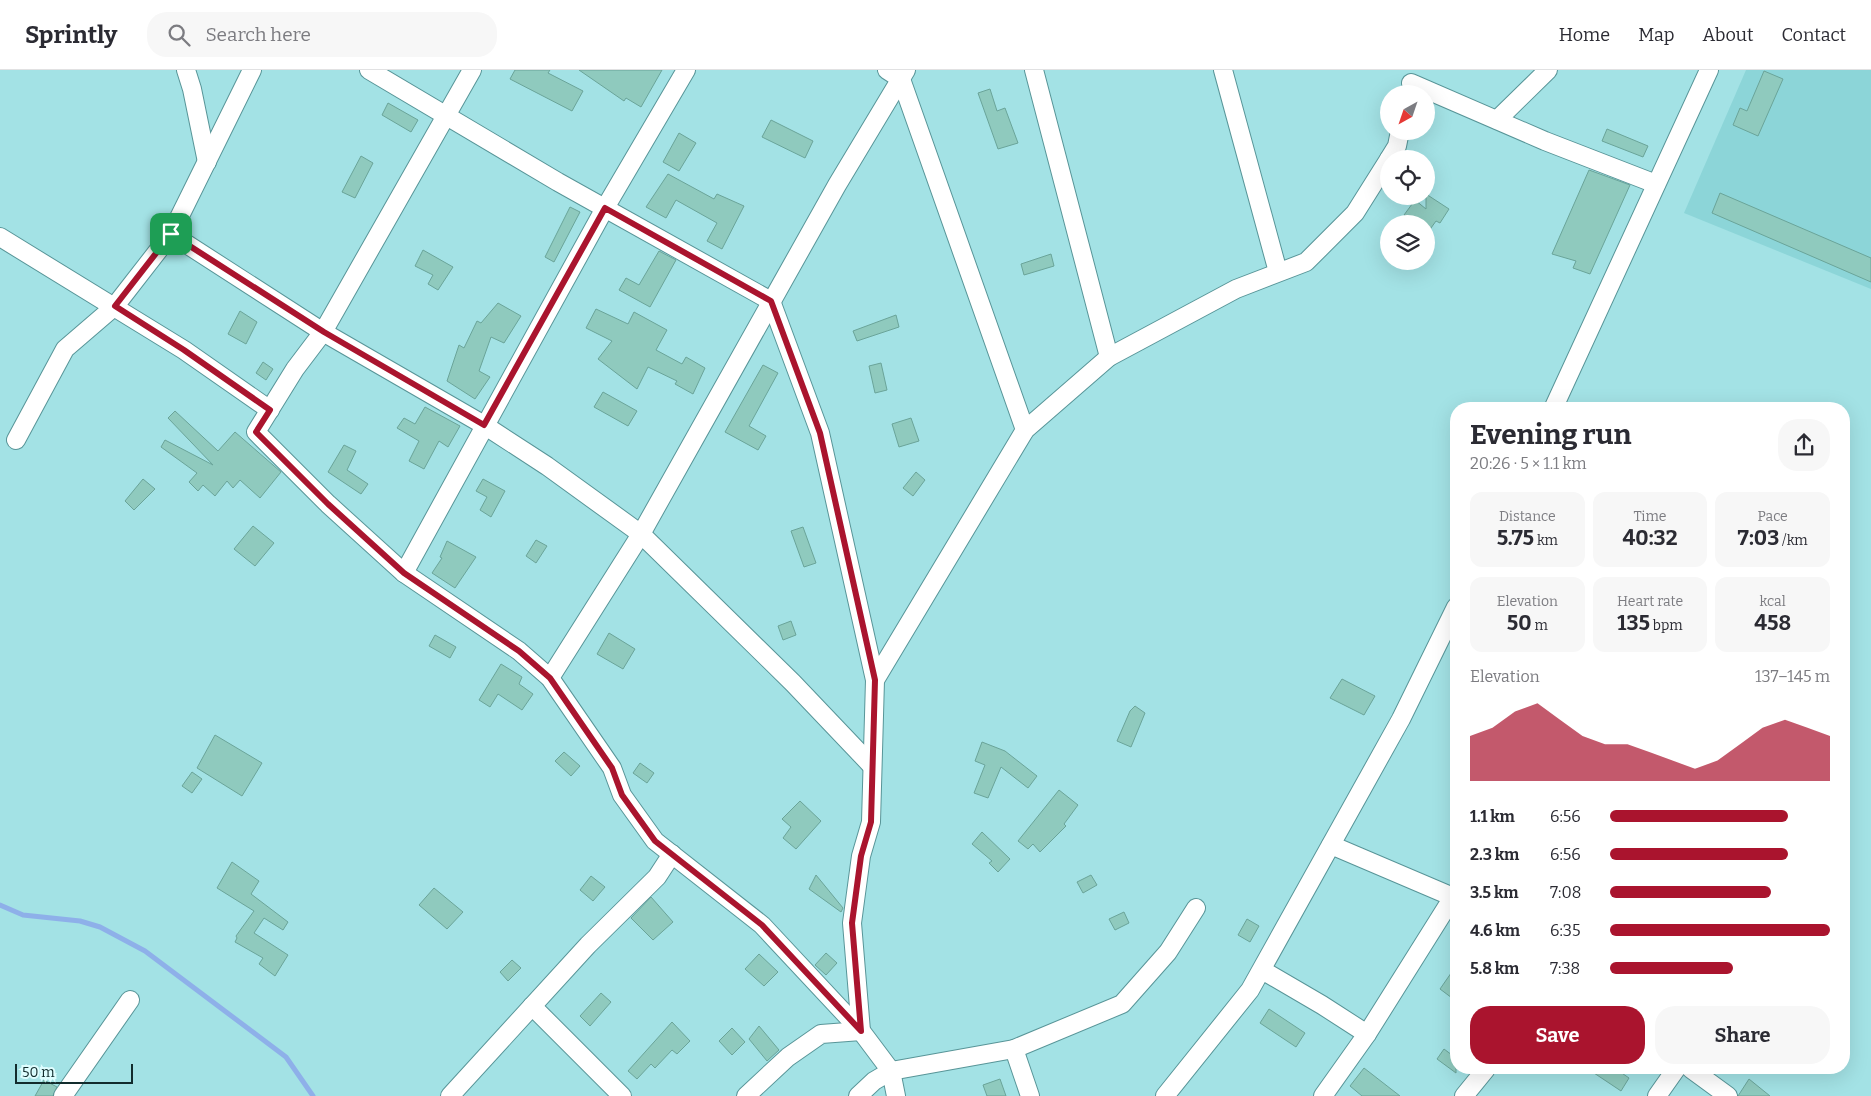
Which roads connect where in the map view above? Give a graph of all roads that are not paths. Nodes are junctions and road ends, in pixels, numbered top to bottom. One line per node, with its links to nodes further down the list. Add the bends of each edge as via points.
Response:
1 (186, 70): 14 (street)
2 (252, 70): 14 (street)
3 (369, 70): 12 (street)
4 (472, 70): 12 (street)
5 (686, 70): 17 (street)
6 (1034, 70): 24 (street)
7 (1222, 70): 20 (street)
8 (1548, 70): 13 (street)
9 (1709, 70): 16 (street)
10 (898, 73): 21 (street); 28 (street)
11 (1409, 82): 13 (street)
12 (446, 116): 17 (street); 23 (street)
13 (1497, 120): 16 (street)
14 (207, 162): 18 (street)
15 (1380, 173): 20 (street, via 1355,213 1306,262)
16 (1656, 184): 25 (street)
17 (605, 208): 21 (street); 27 (street)
18 (171, 234): 22 (street); 23 (street)
19 (0, 237): 22 (street)
20 (1278, 272): 24 (street, via 1236,289)
21 (771, 301): 30 (street); 34 (street, via 820,433)
22 (115, 306): 26 (street); 29 (street, via 65,349)
23 (324, 332): 26 (street); 27 (street)
24 (1109, 357): 28 (street)
25 (1556, 402)
26 (270, 410): 31 (street, via 256,432)
27 (484, 425): 30 (street); 31 (street)
28 (1025, 430): 34 (street)
29 (16, 440)
30 (640, 534): 33 (street); 35 (street, via 793,683)
31 (404, 573): 33 (street, via 519,651)
32 (1450, 619): 36 (street, via 1401,719)
33 (550, 678): 37 (street, via 612,768 628,803 655,841)
34 (875, 680): 35 (street)
35 (872, 766): 44 (street, via 871,822 861,856 852,923)
36 (1331, 845): 38 (street); 41 (street)
37 (672, 854): 43 (street, via 657,877); 44 (street, via 762,925)
38 (1450, 896)
39 (1450, 902): 45 (street)
40 (1196, 908): 46 (street, via 1168,952 1122,1004)
41 (1262, 970): 45 (street); 58 (street, via 1250,990)
42 (130, 1000): 51 (street)
43 (532, 1006): 52 (street); 53 (street)
44 (861, 1031): 47 (street); 54 (street, via 821,1034 788,1057)
45 (1367, 1034): 59 (street)
46 (1014, 1049): 47 (street); 57 (street)
47 (891, 1071): 55 (street); 56 (street)
48 (1482, 1074): 60 (street)
49 (1672, 1074): 61 (street)
50 (1698, 1074): 62 (street)
51 (63, 1096)
52 (450, 1096)
53 (622, 1096)
54 (746, 1096)
55 (858, 1096)
56 (896, 1096)
57 (1030, 1096)
58 (1165, 1096)
59 (1323, 1096)
60 (1464, 1096)
61 (1657, 1096)
62 (1728, 1096)

